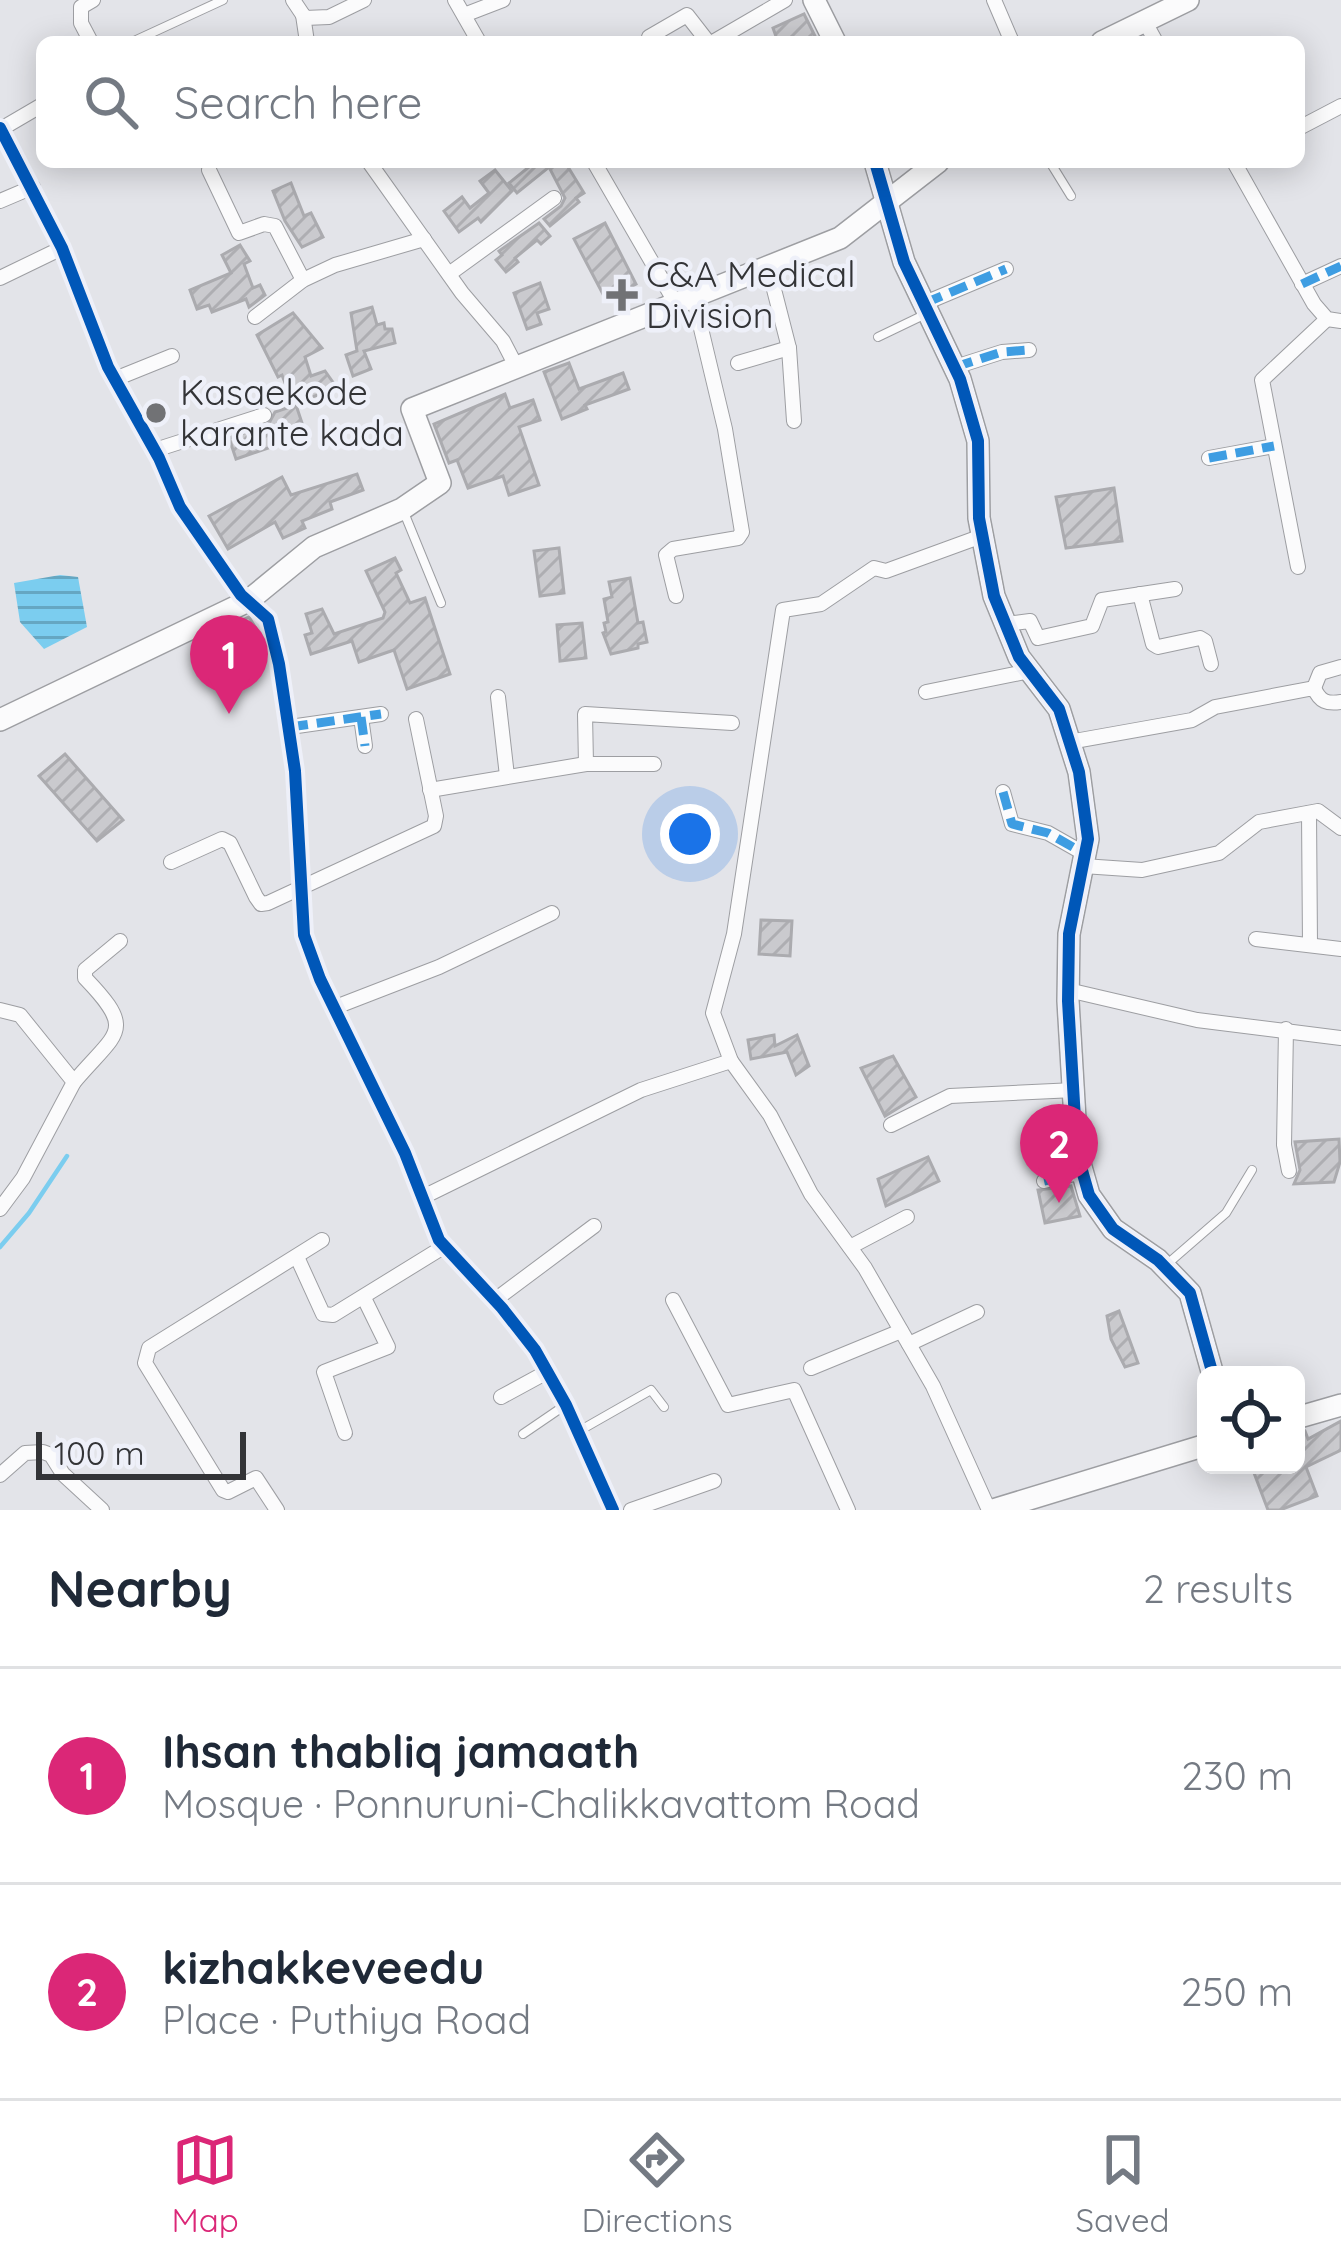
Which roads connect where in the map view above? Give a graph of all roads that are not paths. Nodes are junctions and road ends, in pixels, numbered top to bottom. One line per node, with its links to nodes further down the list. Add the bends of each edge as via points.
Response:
1 (93, 0): 15 (street, via 81,7)
2 (223, 0): 16 (lane)
3 (293, 0): 11 (street)
4 (364, 0): 11 (street, via 329,17)
5 (455, 0): 12 (street)
6 (503, 0): 12 (street)
7 (785, 0): 14 (street)
8 (814, 0): 23 (street)
9 (994, 0): 24 (street)
10 (1188, 0): 13 (street)
11 (303, 15): 17 (street)
12 (464, 15): 18 (street)
13 (1144, 20): 25 (street); 26 (street)
14 (739, 27): 21 (street); 22 (street)
15 (88, 36)
16 (144, 36)
17 (306, 36)
18 (476, 36)
19 (652, 36): 20 (street, via 687,15)
20 (706, 36)
21 (722, 36)
22 (743, 36)
23 (832, 36)
24 (1009, 36)
25 (1113, 36)
26 (1153, 36)
27 (1341, 106): 29 (street)
28 (36, 108): 30 (street)
29 (1305, 125)
30 (0, 129): 38 (street)
31 (373, 168): 43 (street)
32 (598, 168): 52 (street)
33 (877, 168): 41 (street)
34 (930, 168): 41 (street)
35 (1053, 168): 39 (lane)
36 (1237, 168): 51 (street)
37 (209, 170): 50 (street, via 239,233 275,226)
38 (32, 188): 42 (street); 44 (street)
39 (1071, 196)
40 (554, 198): 48 (street)
41 (885, 200): 45 (street, via 840,238); 53 (street)
42 (0, 201)
43 (424, 239): 48 (street); 50 (street)
44 (62, 248): 49 (street); 63 (street)
45 (768, 266): 52 (street); 57 (street)
46 (1341, 266): 51 (street)
47 (1006, 269): 53 (street)
48 (449, 274): 62 (street)
49 (0, 278)
50 (303, 280): 54 (street)
51 (1302, 284): 55 (street)
52 (684, 298): 62 (street); 74 (street, via 725,429 742,532 666,555)
53 (927, 308): 56 (lane); 61 (street)
54 (255, 317)
55 (1334, 320): 66 (street, via 1262,380)
56 (878, 338)
57 (789, 348): 60 (street); 65 (street)
58 (1029, 350): 61 (street)
59 (172, 356): 63 (street)
60 (738, 362)
61 (955, 367): 70 (street, via 978,441)
62 (517, 368): 69 (street, via 412,409 440,483)
63 (115, 379): 67 (street)
64 (264, 415): 67 (street)
65 (794, 421)
66 (1274, 446): 68 (street); 71 (street)
67 (154, 451): 75 (street, via 180,506)
68 (1209, 458)
69 (402, 509): 75 (street, via 314,547); 76 (lane)
70 (982, 536): 77 (street); 113 (street, via 886,571 874,568 821,604 783,610 734,934 712,1012)
71 (1298, 567)
72 (1175, 589): 73 (street)
73 (1140, 594): 77 (street, via 1102,600 1092,626 1039,638 1030,620); 78 (street, via 1153,644 1200,638)
74 (676, 596)
75 (248, 601): 88 (street); 90 (street, via 268,619)
76 (441, 602)
77 (1006, 624): 80 (street)
78 (1211, 664)
79 (1341, 667): 81 (street, via 1320,674)
80 (1030, 671): 82 (street); 91 (street, via 1059,709)
81 (1314, 688): 84 (street, via 1328,704); 91 (street)
82 (926, 692)
83 (498, 697): 95 (street)
84 (1341, 702)
85 (381, 714): 86 (street)
86 (361, 717): 90 (street); 92 (street)
87 (416, 719): 96 (street)
88 (0, 720)
89 (731, 723): 93 (street, via 585,714)
90 (290, 727): 102 (street)
91 (1069, 742): 100 (street, via 1088,839)
92 (365, 746)
93 (586, 764): 94 (street); 95 (street)
94 (654, 764)
95 (507, 776): 96 (street)
96 (430, 790): 102 (street, via 434,826)
97 (1003, 792): 100 (street, via 1012,824 1048,833)
98 (1309, 813): 99 (street); 100 (street, via 1259,822 1219,853 1142,870); 106 (street)
99 (1341, 828)
100 (1084, 860): 108 (street)
101 (171, 862): 102 (street, via 222,839 261,904)
102 (303, 886): 109 (street, via 304,934)
103 (552, 913): 109 (street)
104 (1256, 939): 106 (street)
105 (120, 941): 114 (street, via 85,970 118,1021)
106 (1310, 945): 107 (street)
107 (1341, 949)
108 (1068, 990): 111 (street, via 1197,1020); 115 (street)
109 (334, 1008): 121 (street)
110 (0, 1010): 114 (street, via 20,1015)
111 (1286, 1029): 112 (street); 118 (street)
112 (1341, 1038)
113 (730, 1061): 121 (street, via 641,1090); 127 (street)
114 (74, 1082): 122 (street)
115 (1076, 1090): 116 (street, via 950,1096); 119 (street)
116 (891, 1125)
117 (1252, 1170): 129 (lane, via 1226,1213)
118 (1289, 1171)
119 (1083, 1172): 120 (street); 129 (street, via 1113,1229)
120 (1043, 1181)
121 (423, 1197): 126 (street)
122 (0, 1209)
123 (907, 1217): 127 (street)
124 (594, 1226): 131 (street)
125 (322, 1240): 128 (street)
126 (445, 1246): 130 (street); 131 (street)
127 (850, 1247): 134 (street)
128 (297, 1257): 130 (street, via 323,1314); 151 (street, via 149,1348 145,1363 223,1490 256,1478)
129 (1164, 1267): 135 (street, via 1190,1293)
130 (364, 1298): 144 (street, via 388,1347 324,1372)
131 (495, 1300): 137 (street)
132 (673, 1300): 154 (street, via 728,1405 794,1390)
133 (977, 1312): 134 (street)
134 (905, 1337): 136 (street); 149 (street)
135 (1210, 1366)
136 (811, 1368)
137 (547, 1372): 138 (street); 139 (street)
138 (501, 1397)
139 (566, 1405): 143 (street); 145 (lane)
140 (1341, 1405): 142 (street)
141 (664, 1407): 143 (lane, via 651,1390)
142 (1305, 1415)
143 (578, 1432): 152 (street)
144 (345, 1433)
145 (523, 1434)
146 (1197, 1448): 149 (street)
147 (0, 1475): 150 (street, via 26,1453 43,1452)
148 (713, 1481): 153 (street)
149 (1000, 1509)
150 (102, 1510)
151 (277, 1510)
152 (614, 1510)
153 (631, 1510)
154 (848, 1510)

